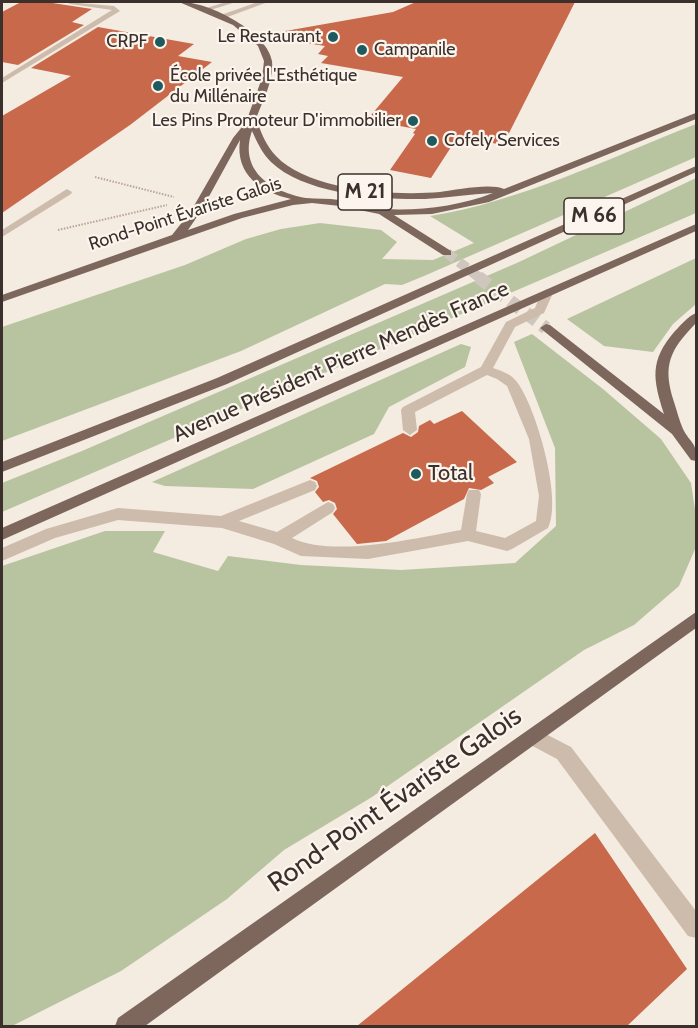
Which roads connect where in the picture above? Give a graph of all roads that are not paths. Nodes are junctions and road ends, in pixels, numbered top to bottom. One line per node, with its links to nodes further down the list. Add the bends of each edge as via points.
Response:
1 (70, 2): 7 (street, via 116,11)
2 (183, 2): 5 (main road, M 21)
3 (232, 2): 5 (street)
4 (264, 2): 6 (street)
5 (204, 10): 6 (main road, M 21)
6 (219, 17): 9 (main road, M 21, via 247,29 264,46 268,57 266,78)
7 (2, 81)
8 (696, 116): 11 (main road, M 66)
9 (251, 120): 11 (main road, M 21, via 262,144 277,163 298,176 339,188 423,196); 13 (main road, M 21, via 242,152 247,169 257,180 280,193); 17 (main road, M 21, via 231,144 194,219)
10 (696, 169): 27 (main road, Avenue Président Pierre Mendès France / M 66, via 222,381)
11 (509, 190): 14 (main road, M 66, via 454,208)
12 (67, 192): 16 (street)
13 (312, 200): 14 (main road, Rond-Point Évariste Galois); 17 (main road, Rond-Point Évariste Galois, via 276,205)
14 (382, 212): 18 (main road, Rond-Point Évariste Galois)
15 (696, 227): 19 (main road, Avenue Président Pierre Mendès France / M 66)
16 (2, 234)
17 (175, 239): 20 (main road, Rond-Point Évariste Galois)
18 (447, 253)
19 (547, 293): 23 (street, via 540,310 510,325); 32 (main road, Avenue Président Pierre Mendès France)
20 (2, 299)
21 (696, 316): 25 (main road, via 671,341 661,362 661,383)
22 (546, 328): 25 (main road)
23 (486, 370): 24 (street, via 408,410); 33 (street, via 512,384 536,439 545,506 543,524 507,544)
24 (410, 430)
25 (677, 431): 26 (main road)
26 (696, 456)
27 (2, 467)
28 (309, 486): 31 (street)
29 (474, 494): 33 (street)
30 (328, 508): 34 (street)
31 (222, 522): 34 (street); 35 (street, via 118,514 51,533)
32 (2, 534)
33 (468, 535): 34 (street, via 369,553 301,550)
34 (279, 539)
35 (2, 555)
36 (696, 619): 37 (main road, Rond-Point Évariste Galois)
37 (534, 737): 38 (street, via 564,753); 39 (main road, Rond-Point Évariste Galois)
38 (696, 928)
39 (126, 1026)

